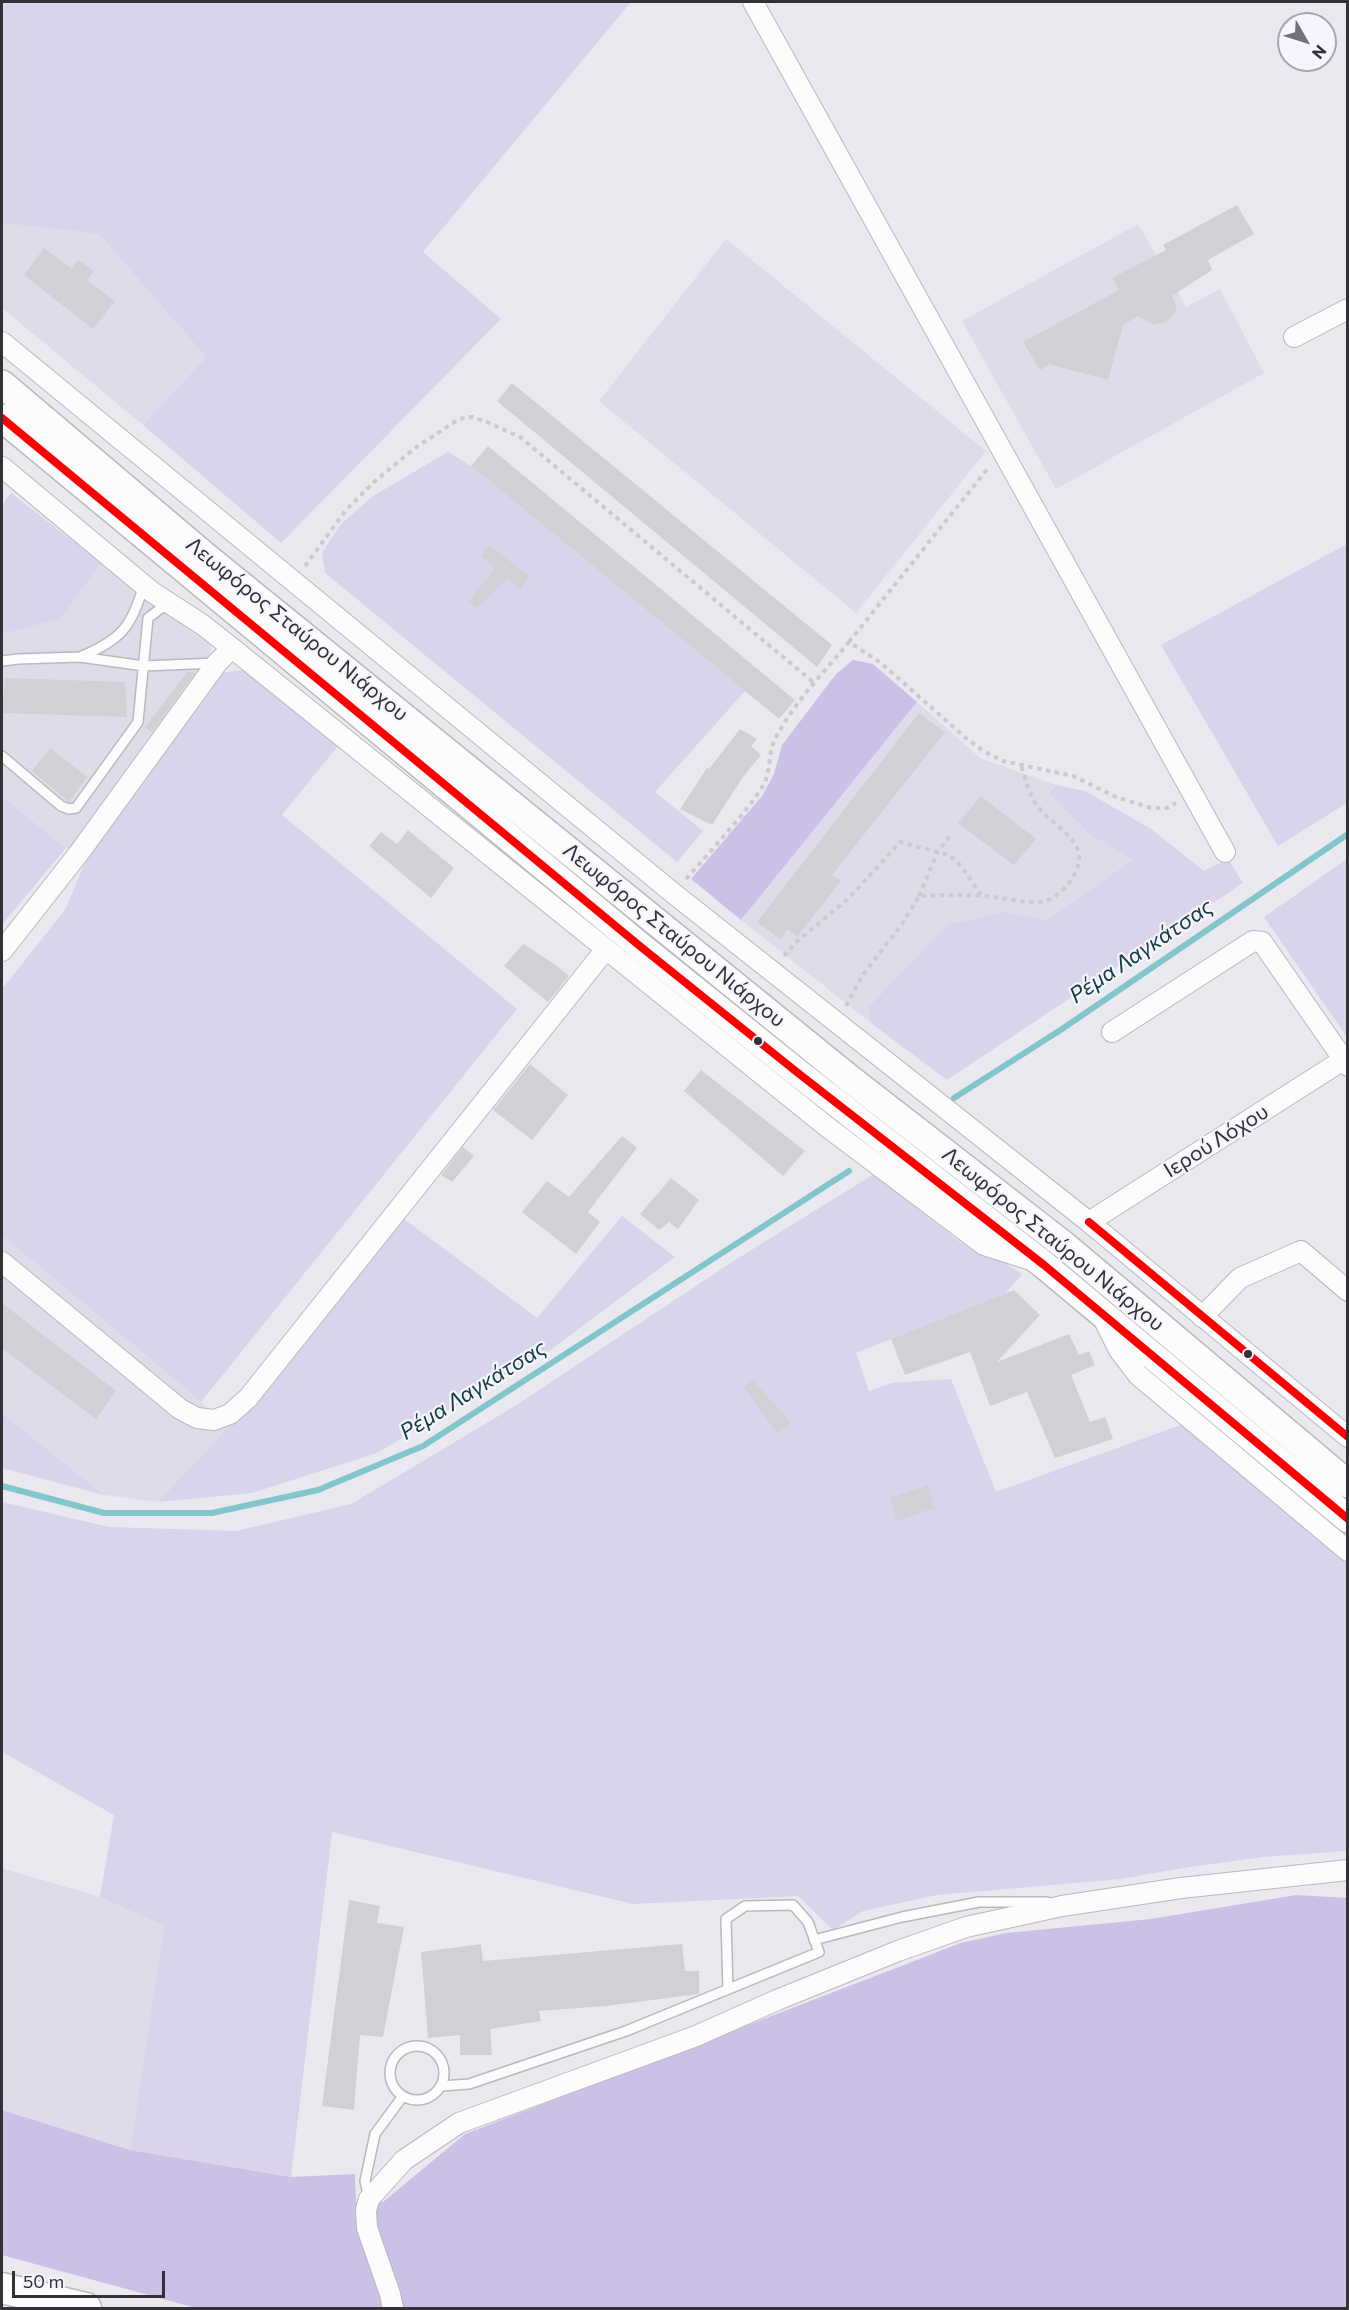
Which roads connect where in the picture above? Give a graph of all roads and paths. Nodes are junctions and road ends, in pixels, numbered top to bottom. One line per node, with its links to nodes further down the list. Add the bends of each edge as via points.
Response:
1 (753, 2): 7 (street)
2 (1347, 309): 3 (street)
3 (1294, 338)
4 (2, 342): 9 (street)
5 (2, 384): 41 (main road, Λεωφόρος Σταύρου Νιάρχου, via 206,556 841,1071 1074,1253)
6 (2, 418): 36 (main road, Λεωφόρος Σταύρου Νιάρχου, via 660,962)
7 (1002, 450): 12 (path); 21 (street)
8 (2, 467): 10 (street)
9 (292, 582): 18 (path, via 346,510 374,482 415,448 459,419 472,417 520,437); 25 (street)
10 (144, 584): 11 (street); 14 (lane, via 128,626 103,647)
11 (168, 603): 13 (street); 17 (lane, via 148,618)
12 (849, 642): 18 (path); 20 (path, via 881,663 985,753)
13 (232, 648): 16 (street); 28 (street)
14 (80, 657): 15 (lane); 17 (lane)
15 (2, 662)
16 (217, 663): 17 (lane); 29 (street, via 79,853)
17 (144, 666): 19 (lane, via 138,722 75,808 61,806)
18 (813, 682): 25 (path, via 775,739 760,790)
19 (2, 756)
20 (1021, 765): 21 (path, via 1073,776 1150,808 1167,808); 27 (path, via 1030,795 1073,841 1078,851 1077,869 1062,890 1040,902)
21 (1193, 795): 24 (street)
22 (950, 836): 23 (path)
23 (938, 851): 26 (path); 27 (path, via 961,866); 30 (path, via 900,842 849,898 788,951)
24 (1225, 852)
25 (673, 893): 30 (street)
26 (919, 896): 27 (path); 31 (path, via 862,976)
27 (982, 896)
28 (606, 949): 35 (street, via 272,1370 248,1398 221,1419 206,1420 180,1409); 36 (street, via 826,1126 984,1245)
29 (2, 951)
30 (777, 977): 31 (street)
31 (839, 1026): 34 (street)
32 (1112, 1032): 33 (street, via 1253,941 1262,942)
33 (1345, 1063): 34 (street, Ιερού Λόχου)
34 (1089, 1222): 39 (street)
35 (2, 1262)
36 (1044, 1265): 38 (main road, Λεωφόρος Σταύρου Νιάρχου)
37 (1347, 1291): 39 (street, via 1301,1251 1240,1278)
38 (1099, 1310): 42 (main road, Λεωφόρος Σταύρου Νιάρχου); 43 (street, via 1119,1350 1138,1376)
39 (1202, 1317): 40 (street)
40 (1347, 1437)
41 (1345, 1477)
42 (1347, 1519)
43 (1347, 1551)
44 (1347, 1870): 45 (street)
45 (1088, 1902): 46 (lane, via 979,1902); 50 (street, via 1006,1917 934,1938 696,2036 459,2123 404,2160)
46 (814, 1940): 47 (lane, via 819,1952); 47 (lane, via 808,1922 793,1905 745,1906 726,1919)
47 (728, 1989): 48 (lane, via 626,2031 469,2084)
48 (441, 2086): 49 (lane, via 420,2100); 49 (lane, via 444,2069 436,2054 412,2047 403,2050 392,2064 392,2082)
49 (403, 2096): 50 (lane, via 375,2134 365,2181)
50 (369, 2199): 53 (street, via 367,2228)
51 (2, 2288): 52 (main road)
52 (86, 2308)
53 (393, 2308)

